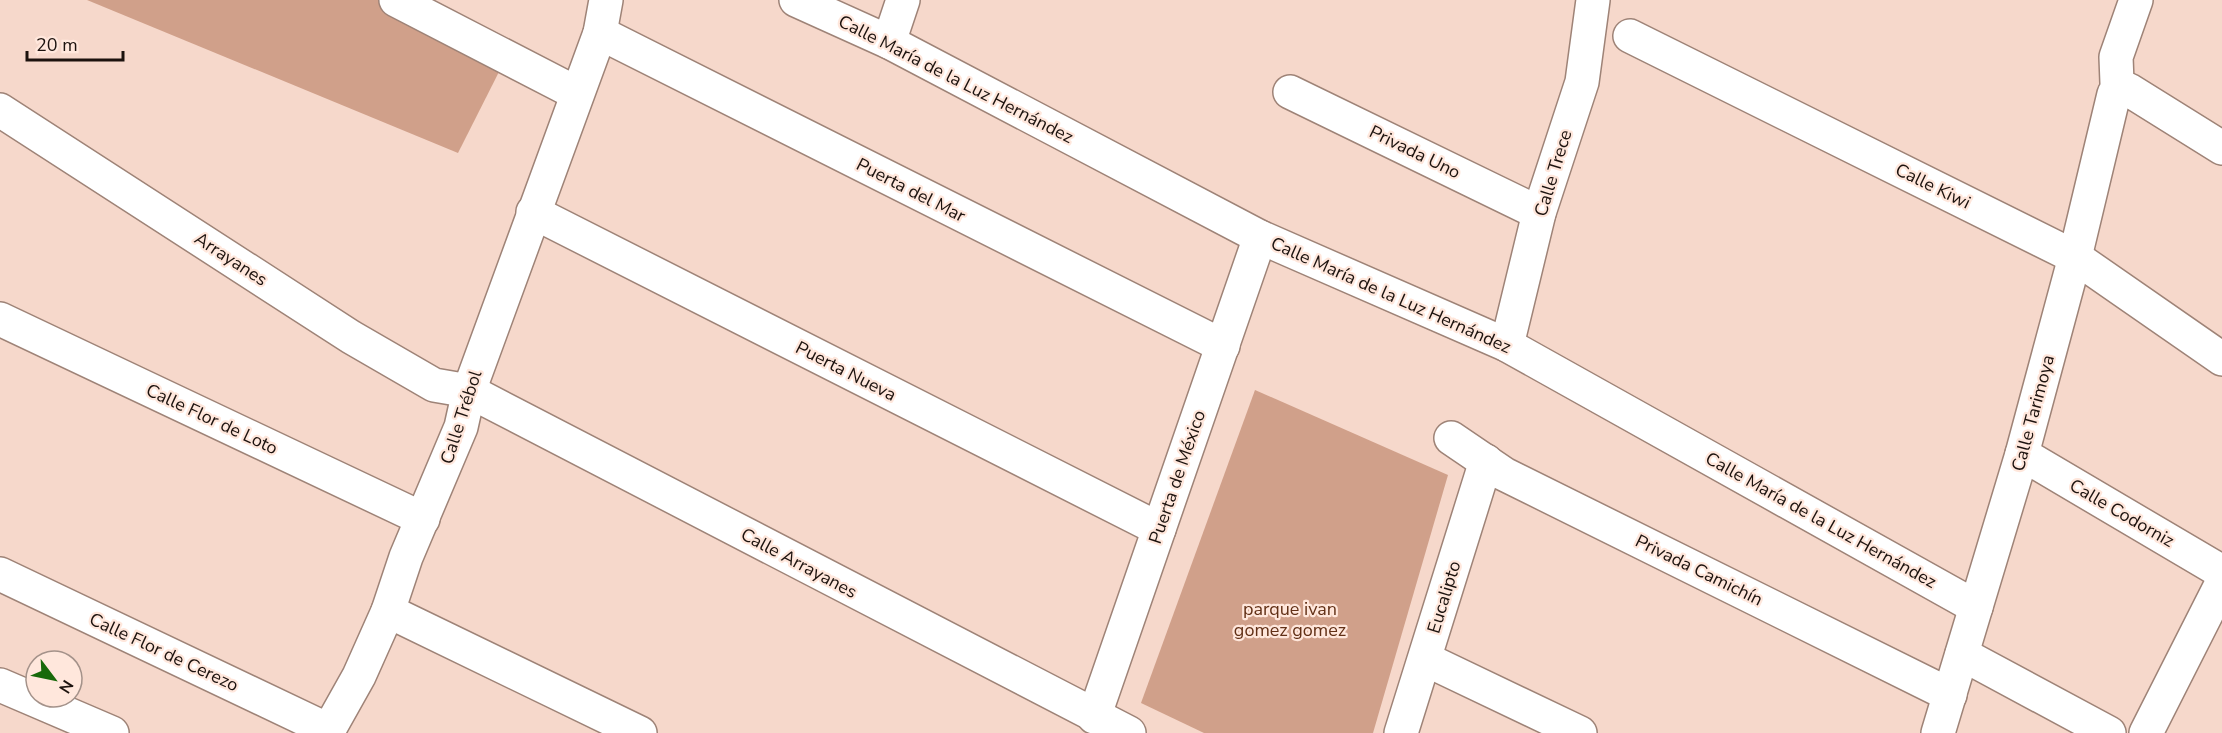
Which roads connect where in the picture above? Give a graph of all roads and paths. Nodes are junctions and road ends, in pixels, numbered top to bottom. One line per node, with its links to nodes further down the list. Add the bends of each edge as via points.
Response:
1 (396, 0): 12 (street)
2 (606, 0): 7 (street, Calle Trébol)
3 (796, 0): 9 (street, Calle María de la Luz Hernández)
4 (903, 0): 9 (street)
5 (1593, 0): 16 (street, Calle Trece, via 1582,82)
6 (2136, 0): 10 (street, via 2116,57)
7 (600, 33): 12 (street, Calle Trébol); 21 (street, Puerta del Mar)
8 (1630, 36): 18 (street, Calle Kiwi)
9 (889, 42): 17 (street, Calle María de la Luz Hernández)
10 (2120, 90): 14 (street, via 2145,99); 18 (street, Calle Tarimoya, via 2110,106)
11 (1290, 92): 16 (street, Privada Uno)
12 (576, 93): 15 (street, Calle Trébol)
13 (0, 110): 23 (street, Arrayanes, via 351,337 434,385)
14 (2222, 148)
15 (533, 212): 23 (street, Calle Trébol); 28 (street, Puerta Nueva)
16 (1539, 213): 20 (street, Calle Trece)
17 (1260, 237): 20 (street, Calle María de la Luz Hernández); 21 (street, Puerta de México)
18 (2075, 257): 22 (street, Calle Kiwi); 25 (street, Calle Tarimoya)
19 (0, 319): 27 (street, Calle Flor de Loto)
20 (1507, 345): 32 (street, Calle María de la Luz Hernández)
21 (1223, 346): 28 (street, Puerta de México)
22 (2222, 359)
23 (469, 391): 27 (street, Calle Trébol, via 461,427); 38 (street, Calle Arrayanes)
24 (1451, 438): 26 (street, Privada Camichín)
25 (2022, 454): 29 (street, Calle Codorniz); 32 (street, Calle Tarimoya)
26 (1486, 461): 35 (street, Eucalipto); 37 (street, Privada Camichín, via 1504,474)
27 (423, 519): 33 (street, Calle Trébol)
28 (1159, 529): 38 (street, Puerta de México)
29 (2222, 572)
30 (0, 574): 39 (street, Calle Flor de Cerezo)
31 (2222, 583): 47 (street)
32 (1976, 607): 34 (street, Calle Tarimoya)
33 (388, 611): 39 (street, Calle Trébol, via 359,676); 41 (street)
34 (1962, 654): 37 (street, Calle Tarimoya); 46 (street)
35 (1425, 659): 43 (street, Eucalipto); 44 (street)
36 (0, 685): 40 (street)
37 (1950, 695): 45 (street, Calle Tarimoya)
38 (1094, 717): 42 (street, Calle Arrayanes)
39 (327, 731)
40 (112, 733)
41 (640, 733)
42 (1129, 733)
43 (1401, 733)
44 (1580, 733)
45 (1938, 733)
46 (2109, 733)
47 (2146, 733)

